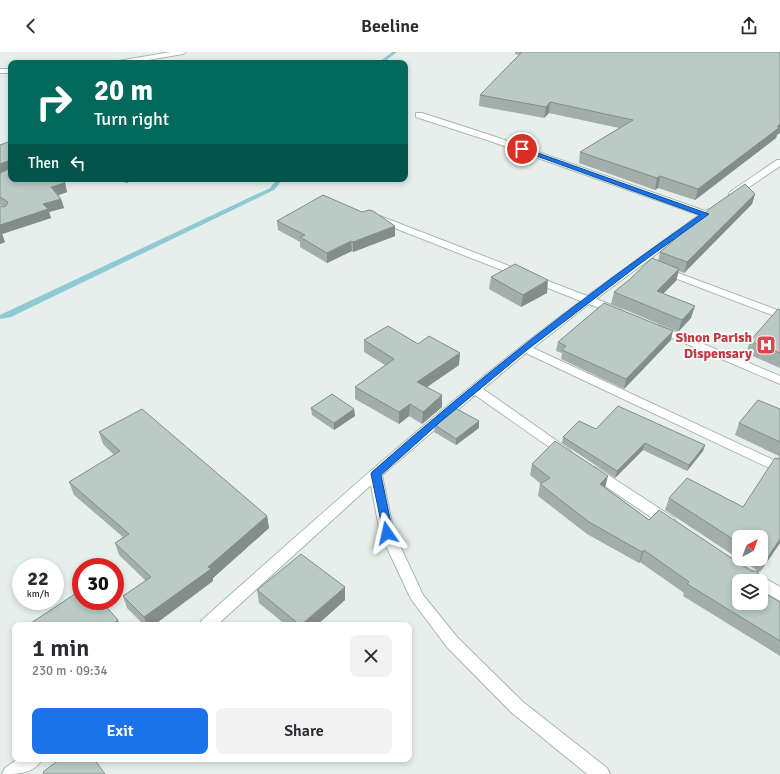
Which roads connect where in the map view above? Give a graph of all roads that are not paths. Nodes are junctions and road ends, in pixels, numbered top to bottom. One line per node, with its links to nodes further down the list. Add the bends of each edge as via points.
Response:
1 (184, 52): 2 (street)
2 (136, 60)
3 (419, 115): 6 (street)
4 (780, 162): 6 (street)
5 (368, 214): 8 (street)
6 (705, 214): 7 (street)
7 (638, 261): 8 (street); 9 (street)
8 (589, 300): 10 (street); 12 (street)
9 (780, 314)
10 (626, 315)
11 (648, 324): 13 (street)
12 (524, 348): 14 (street); 15 (street)
13 (780, 380)
14 (475, 389): 16 (street); 17 (street, via 544,439)
15 (780, 468)
16 (376, 474): 22 (street); 25 (street, via 387,533 418,599 452,642 517,707)
17 (681, 531)
18 (735, 566): 19 (street)
19 (747, 574)
20 (768, 587): 21 (street)
21 (780, 595)
22 (210, 622)
23 (29, 762): 24 (street)
24 (11, 774)
25 (601, 774)

